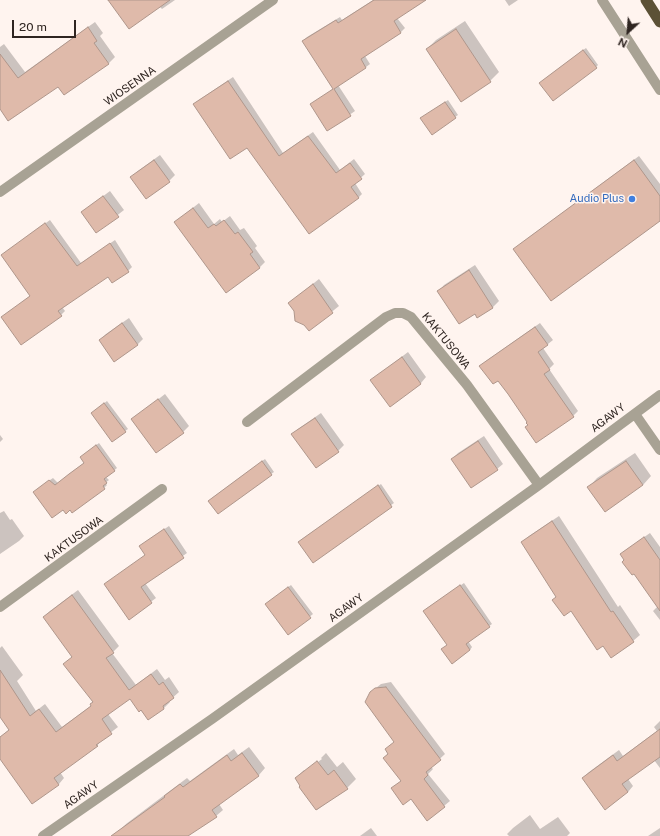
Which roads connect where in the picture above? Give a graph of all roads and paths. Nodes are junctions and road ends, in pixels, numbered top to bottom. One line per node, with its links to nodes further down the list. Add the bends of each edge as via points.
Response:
1 (273, 0): 6 (street, WIOSENNA)
2 (602, 0): 5 (street)
3 (646, 0): 4 (highway)
4 (660, 22)
5 (660, 90)
6 (0, 192)
7 (660, 395): 8 (street, AGAWY)
8 (635, 414): 10 (street); 11 (street, AGAWY)
9 (247, 422): 11 (street, KAKTUSOWA, via 386,317 403,312 411,317 467,385)
10 (660, 450)
11 (539, 485): 14 (street, AGAWY, via 212,719)
12 (162, 489): 13 (street, KAKTUSOWA)
13 (0, 607)
14 (43, 836)

